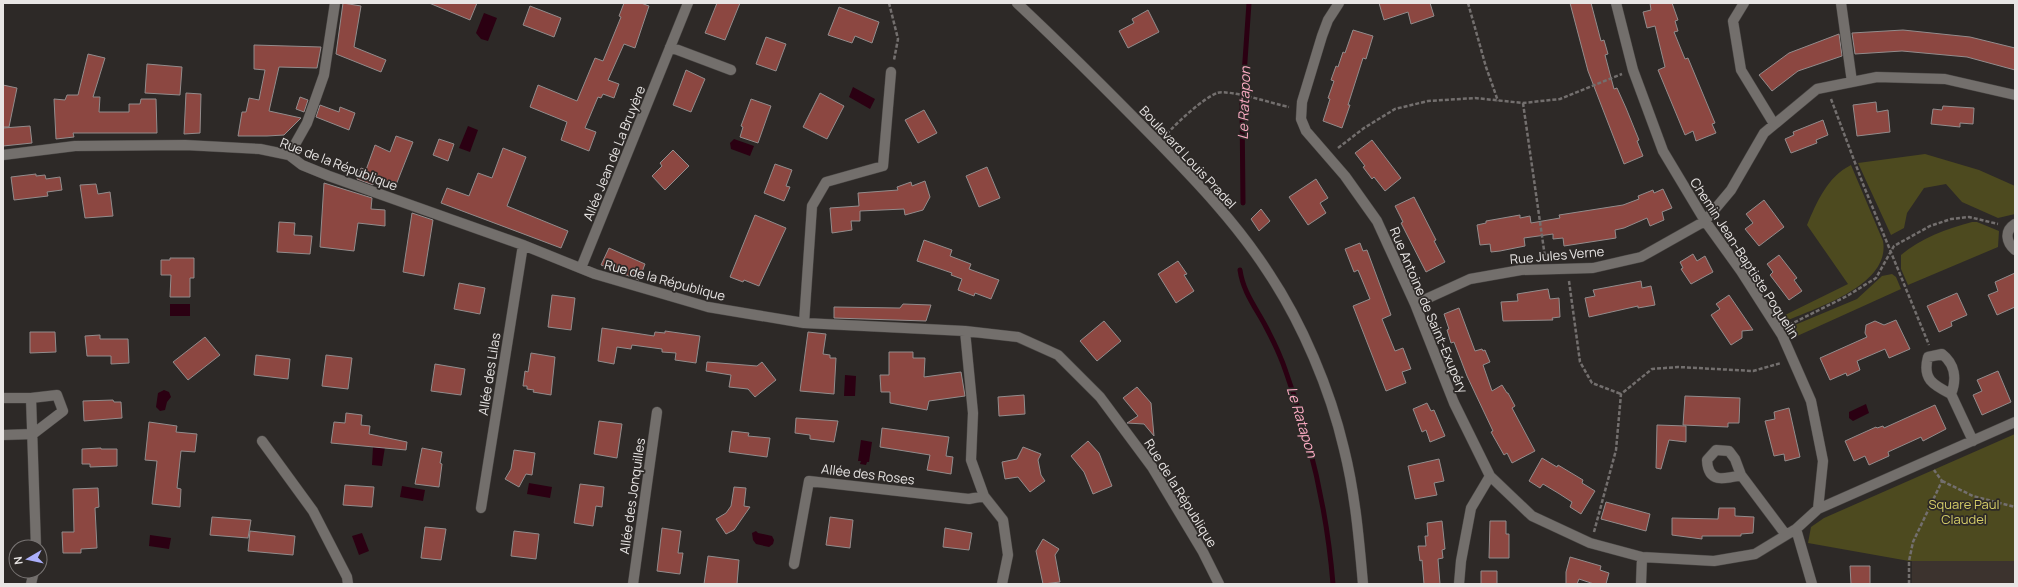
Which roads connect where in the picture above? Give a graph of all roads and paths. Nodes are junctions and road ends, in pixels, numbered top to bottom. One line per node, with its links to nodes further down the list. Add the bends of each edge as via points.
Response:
1 (335, 3): 24 (street, via 324,75 307,122)
2 (688, 3): 10 (street, Allée Jean de La Bruyère)
3 (889, 3): 13 (path, via 898,38)
4 (1017, 3): 21 (street, Boulevard Louis Pradel)
5 (1339, 3): 19 (street, Rue Antoine de Saint-Exupéry, via 1322,36)
6 (1468, 3): 17 (path)
7 (1616, 3): 12 (street, Chemin Jean-Baptiste Poquelin)
8 (1744, 3): 20 (street, via 1733,21 1741,70)
9 (1841, 3): 14 (street)
10 (670, 47): 11 (street); 30 (street, Allée Jean de La Bruyère)
11 (731, 70)
12 (1633, 70): 18 (path, via 1560,99); 25 (street, Chemin Jean-Baptiste Poquelin, via 1663,151)
13 (891, 72): 34 (street, via 883,166 826,182 812,206)
14 (1852, 82): 15 (street, Rue Jules Verne); 16 (street, Rue Jules Verne, via 1877,77 1945,79)
15 (1826, 87): 20 (street, Rue Jules Verne, via 1816,89); 29 (path)
16 (2015, 95)
17 (1498, 101): 18 (path); 23 (path, via 1476,98 1428,101 1396,109 1364,128)
18 (1523, 104): 31 (path)
19 (1301, 109): 21 (path, via 1227,92 1216,93 1179,121); 23 (street, Rue Antoine de Saint-Exupéry, via 1301,119 1306,131)
20 (1774, 124): 25 (street, Rue Jules Verne, via 1764,133 1731,190)
21 (1159, 143): 67 (street, Boulevard Louis Pradel, via 1206,192 1241,234 1269,272 1297,324 1319,373 1344,448 1357,518)
22 (3, 155): 24 (street, Rue de la République, via 75,146 185,146 260,149)
23 (1328, 155): 33 (street, Rue Antoine de Saint-Exupéry, via 1377,220)
24 (289, 156): 27 (street, Rue de la République, via 302,165 329,176)
25 (1705, 221): 32 (street, Rue Jules Verne, via 1641,257 1592,268); 35 (street, Chemin Jean-Baptiste Poquelin)
26 (2012, 225): 28 (street, via 2007,236 2009,245); 29 (path, via 1969,217 1951,219 1930,226 1894,246)
27 (523, 245): 30 (street, Rue de la République); 55 (street, Allée des Lilas)
28 (2015, 250)
29 (1891, 252): 35 (path, via 1876,278 1847,296); 37 (path)
30 (581, 268): 34 (street, Rue de la République, via 708,307)
31 (1547, 269): 32 (street, Rue Jules Verne); 33 (street, Rue Jules Verne, via 1521,270 1470,279)
32 (1567, 269): 39 (path, via 1580,362 1592,383)
33 (1414, 304): 51 (street, Rue Antoine de Saint-Exupéry, via 1454,403)
34 (804, 323): 36 (street, Rue de la République)
35 (1779, 330): 38 (street, Chemin Jean-Baptiste Poquelin)
36 (965, 331): 53 (street, via 973,413 971,460); 66 (street, Rue de la République, via 1018,337 1058,355 1100,397 1152,467 1203,552)
37 (1934, 355): 40 (street, via 1942,354 1951,361 1955,379); 40 (street, via 1928,357 1926,374 1937,387)
38 (1793, 360): 39 (path, via 1753,371 1678,367 1652,369); 56 (street, Chemin Jean-Baptiste Poquelin, via 1811,400 1823,461)
39 (1621, 394): 60 (path, via 1616,450)
40 (1951, 394): 47 (street)
41 (3, 398): 42 (street)
42 (31, 398): 45 (street); 45 (street, via 57,395 63,411)
43 (657, 412): 64 (street, Allée des Jonquilles)
44 (2015, 422): 47 (street)
45 (33, 434): 46 (street); 59 (street)
46 (3, 435)
47 (1973, 441): 49 (street)
48 (262, 442): 63 (street, via 313,511 347,577)
49 (1929, 460): 52 (path); 56 (street)
50 (1741, 475): 58 (street)
51 (1490, 476): 60 (street, Rue Antoine de Saint-Exupéry, via 1532,516); 68 (street, via 1471,508)
52 (1942, 481): 54 (path, via 1973,496); 71 (path, via 1913,542 1909,561)
53 (984, 496): 62 (street, Allée des Roses, via 969,499 809,481); 65 (street, via 1003,520 1008,555)
54 (2015, 507)
55 (481, 508)
56 (1818, 509): 57 (street)
57 (1796, 529): 58 (street); 70 (street)
58 (1786, 535): 61 (street, via 1755,554 1714,561)
59 (36, 539)
60 (1590, 543): 61 (street, Rue Antoine de Saint-Exupéry)
61 (1642, 557): 69 (street)
62 (794, 564)
63 (348, 584)
64 (633, 584)
65 (1002, 584)
66 (1219, 584)
67 (1363, 584)
68 (1459, 584)
69 (1641, 584)
70 (1812, 584)
71 (1909, 584)

